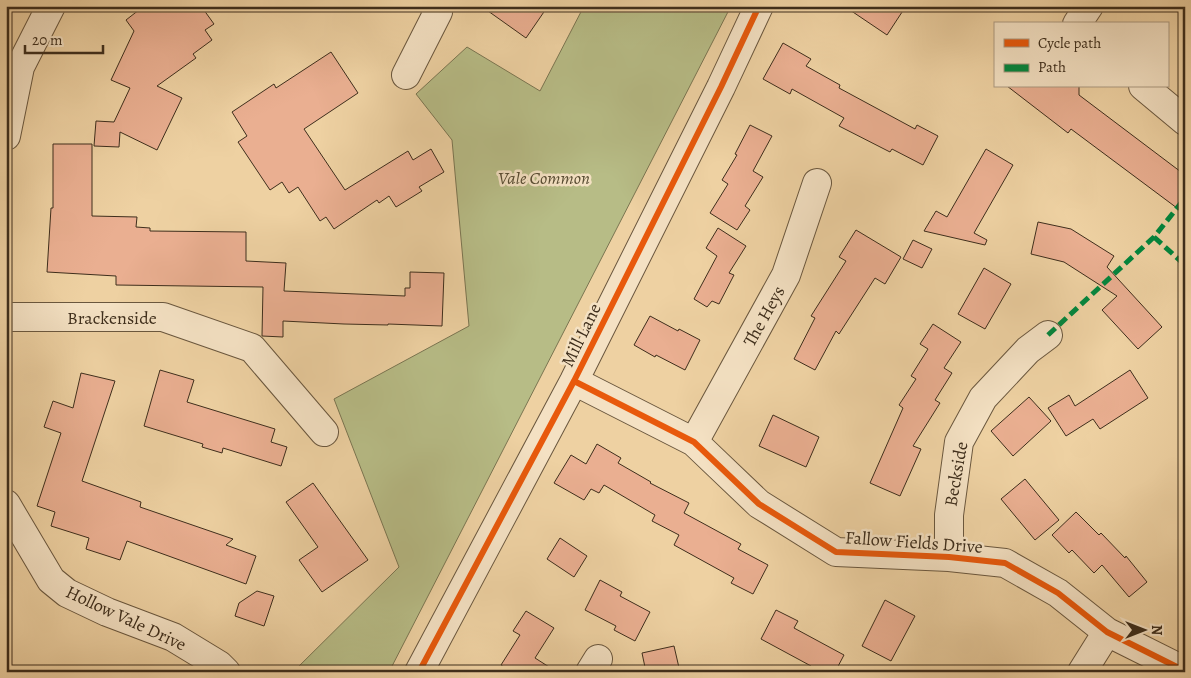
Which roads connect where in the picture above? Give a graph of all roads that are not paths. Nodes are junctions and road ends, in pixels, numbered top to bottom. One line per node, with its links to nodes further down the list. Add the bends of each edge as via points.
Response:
1 (51, 6): 9 (street, via 20,67)
2 (434, 6): 6 (street, via 438,12)
3 (759, 6): 13 (street, Mill Lane)
4 (1089, 6): 5 (street)
5 (1078, 22)
6 (406, 75)
7 (1145, 88): 8 (street)
8 (1185, 121)
9 (6, 136)
10 (817, 183): 15 (street, The Heys, via 786,275)
11 (6, 318): 14 (street, Brackenside, via 163,318 252,348)
12 (1048, 335): 17 (street, Beckside, via 1028,350 983,398 959,442 949,515)
13 (574, 381): 15 (street, Fallow Fields Drive); 21 (street, Mill Lane)
14 (324, 432)
15 (694, 442): 17 (street, Fallow Fields Drive, via 759,504 836,552)
16 (6, 504): 20 (street, Hollow Vale Drive, via 50,580 68,593 107,612 173,637)
17 (949, 557): 18 (street, Fallow Fields Drive, via 1005,563 1058,593)
18 (1107, 632): 19 (street, Fallow Fields Drive); 22 (street)
19 (1184, 669)
20 (226, 672)
21 (420, 672)
22 (1082, 672)

